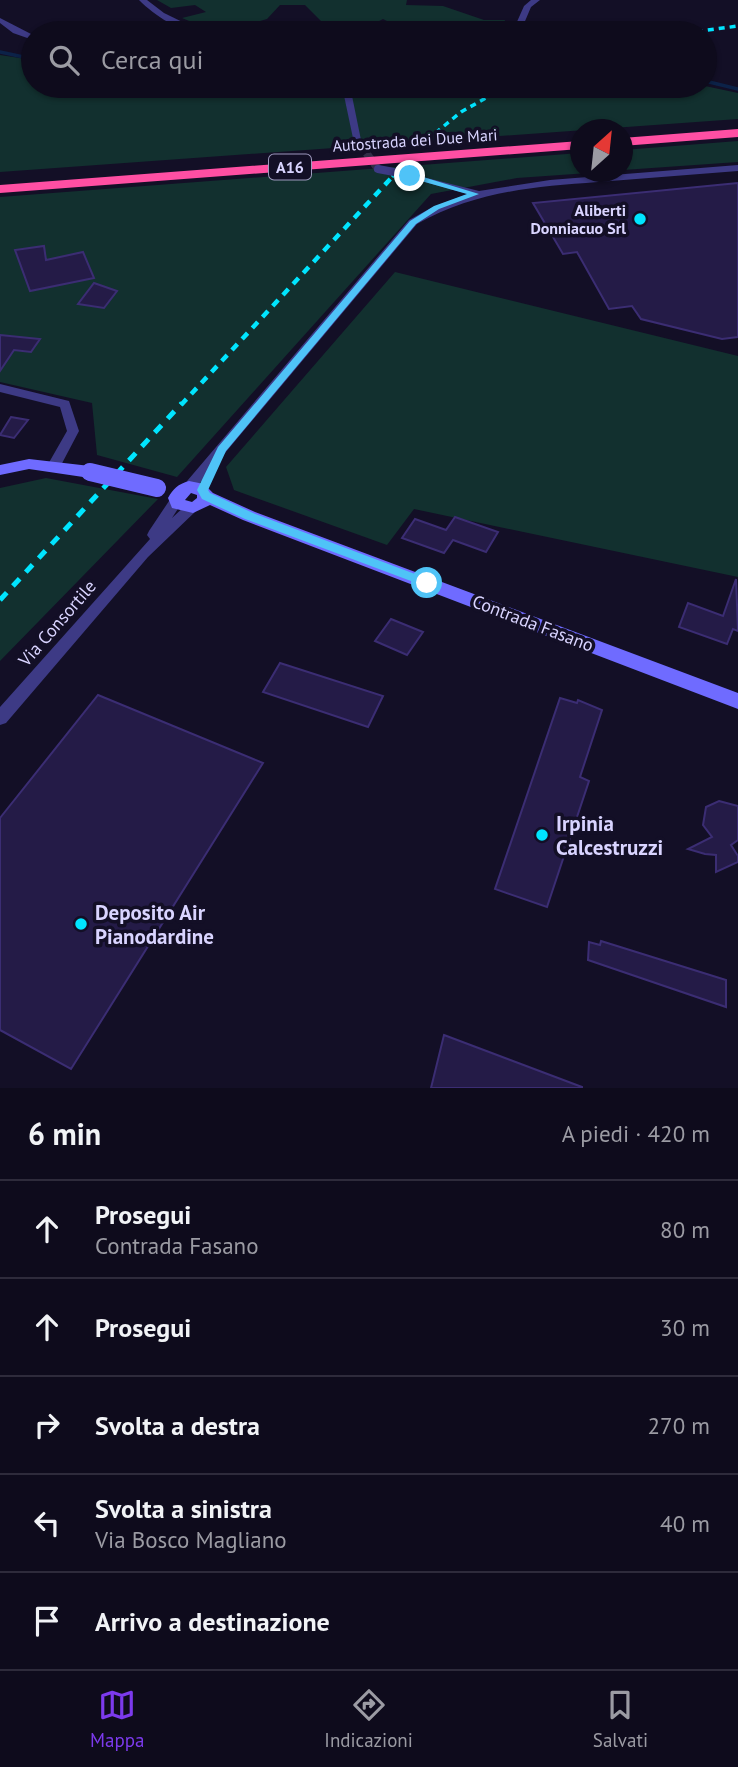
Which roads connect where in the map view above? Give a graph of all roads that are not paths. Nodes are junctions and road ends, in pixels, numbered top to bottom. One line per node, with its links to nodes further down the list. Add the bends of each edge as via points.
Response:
1 (143, 0): 4 (street)
2 (536, 0): 5 (street)
3 (0, 20): 6 (street)
4 (174, 21)
5 (521, 21)
6 (21, 33)
7 (349, 98): 13 (street)
8 (738, 125): 9 (highway)
9 (633, 133)
10 (738, 133): 12 (highway)
11 (570, 138): 17 (highway, Autostrada dei Due Mari / A16)
12 (633, 141)
13 (359, 143)
14 (570, 146): 18 (highway, Autostrada dei Due Mari / A16)
15 (738, 168): 19 (street, via 528,185)
16 (378, 169): 19 (street, bridge)
17 (0, 180)
18 (0, 189)
19 (475, 194): 23 (street, via 437,207 413,222 222,450)
20 (0, 388): 21 (street, via 65,404 73,430)
21 (54, 466): 22 (main road, via 29,464); 23 (main road, Contrada Fasano, bridge)
22 (0, 470)
23 (191, 496): 24 (main road, Contrada Fasano); 25 (street, Via Consortile)
24 (738, 701)
25 (0, 718)

